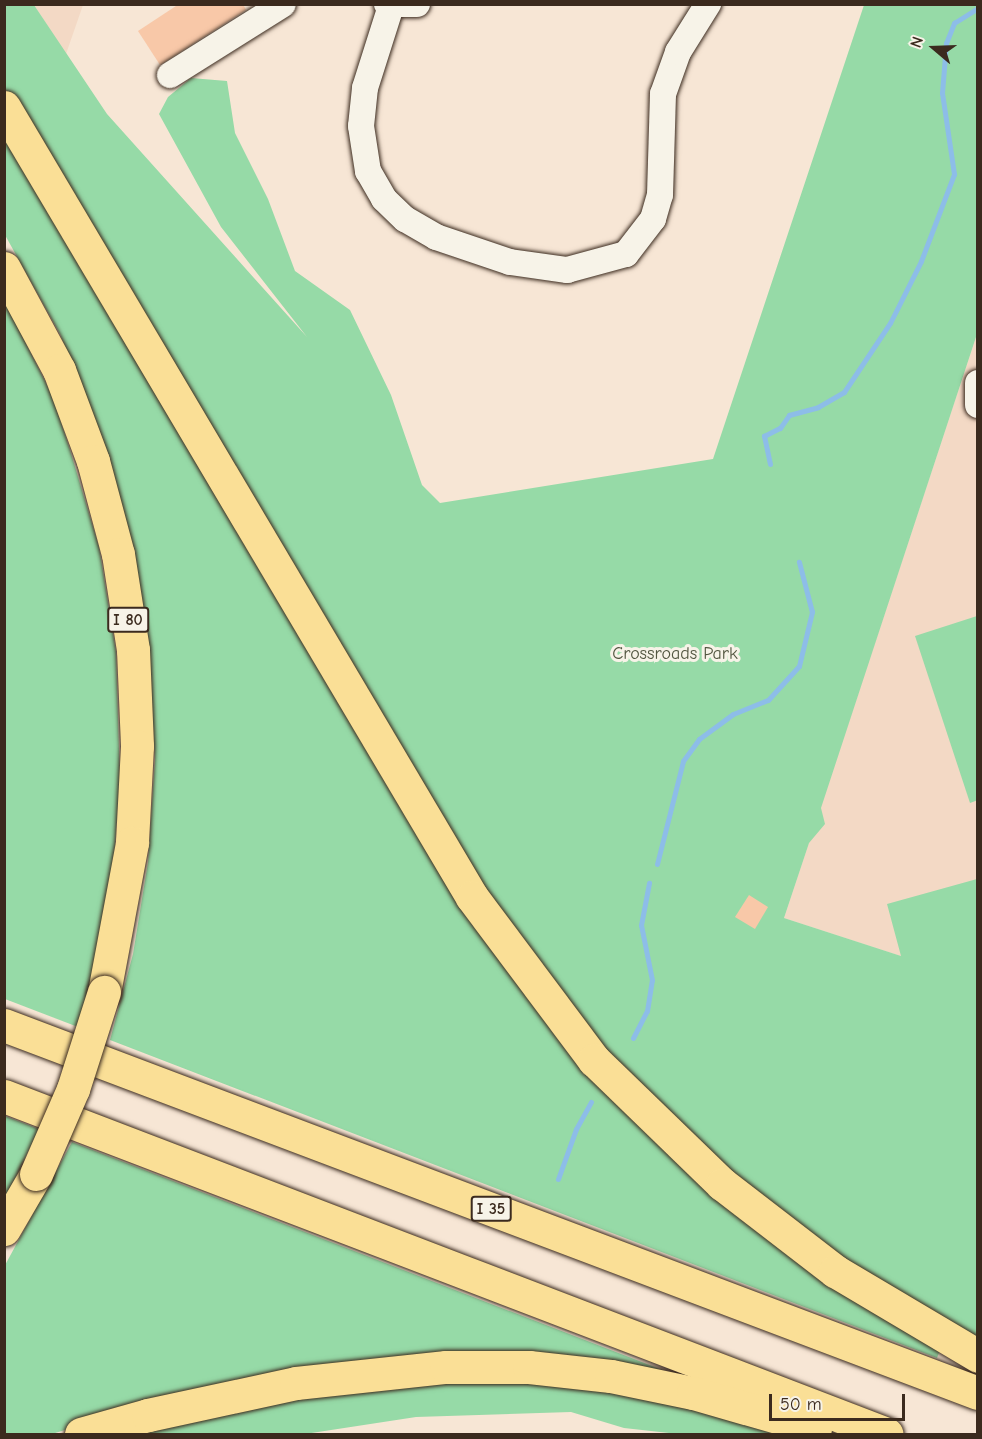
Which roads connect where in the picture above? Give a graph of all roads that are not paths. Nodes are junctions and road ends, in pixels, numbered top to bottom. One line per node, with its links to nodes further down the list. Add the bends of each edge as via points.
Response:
1 (283, 4): 5 (lane)
2 (417, 4): 4 (lane)
3 (708, 4): 4 (lane, via 678,52 663,94 660,195 653,219 626,254 567,270 510,262 436,237 405,219 384,199 368,171 361,126 365,88)
4 (389, 5)
5 (170, 75)
6 (4, 107): 13 (highway, via 472,897 594,1060 722,1184 835,1271)
7 (4, 268): 12 (highway, I 80, bridge, via 59,370 93,461 118,554 132,650 137,746 132,843 104,992 73,1089 36,1174)
8 (978, 383): 9 (lane)
9 (978, 405)
10 (4, 1025): 14 (highway, I 35)
11 (4, 1096): 17 (highway)
12 (4, 1229)
13 (978, 1356)
14 (978, 1393)
15 (81, 1434): 16 (highway, via 148,1415 296,1383 482,1367 529,1367 612,1376 693,1393)
16 (840, 1434)
17 (888, 1434)

